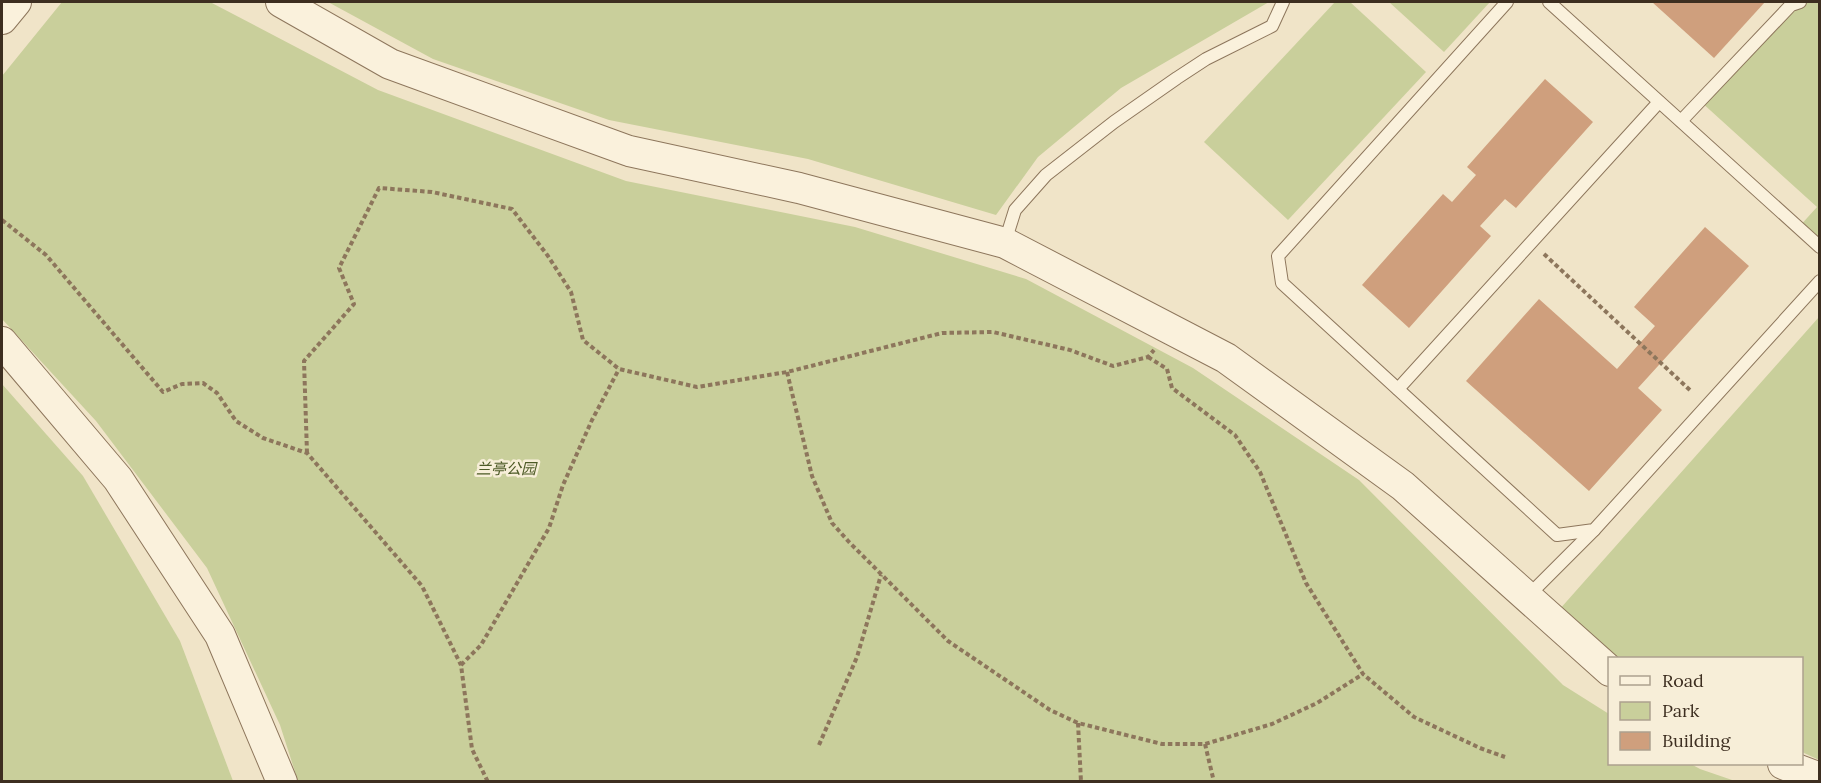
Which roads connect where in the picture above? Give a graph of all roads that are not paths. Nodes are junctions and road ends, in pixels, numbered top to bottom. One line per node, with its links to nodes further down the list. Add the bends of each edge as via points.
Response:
1 (16, 2): 7 (street)
2 (281, 2): 10 (street, via 390,64 629,151 799,188)
3 (1283, 2): 10 (lane, via 1272,26 1176,78 1046,175 1015,210)
4 (1507, 2): 14 (lane, via 1278,256 1282,283)
5 (1549, 2): 8 (lane)
6 (1800, 2): 9 (lane, via 1791,5)
7 (2, 19)
8 (1659, 102): 9 (lane); 14 (lane)
9 (1681, 121): 11 (lane)
10 (1005, 243): 16 (street, via 1226,358 1403,486)
11 (1820, 247)
12 (1820, 281): 15 (lane)
13 (2, 342): 20 (street, via 118,478 220,635)
14 (1398, 389): 15 (lane, via 1557,535)
15 (1594, 530): 16 (lane)
16 (1527, 597): 17 (street)
17 (1608, 669)
18 (1786, 765): 19 (street)
19 (1820, 778)
20 (282, 782)

